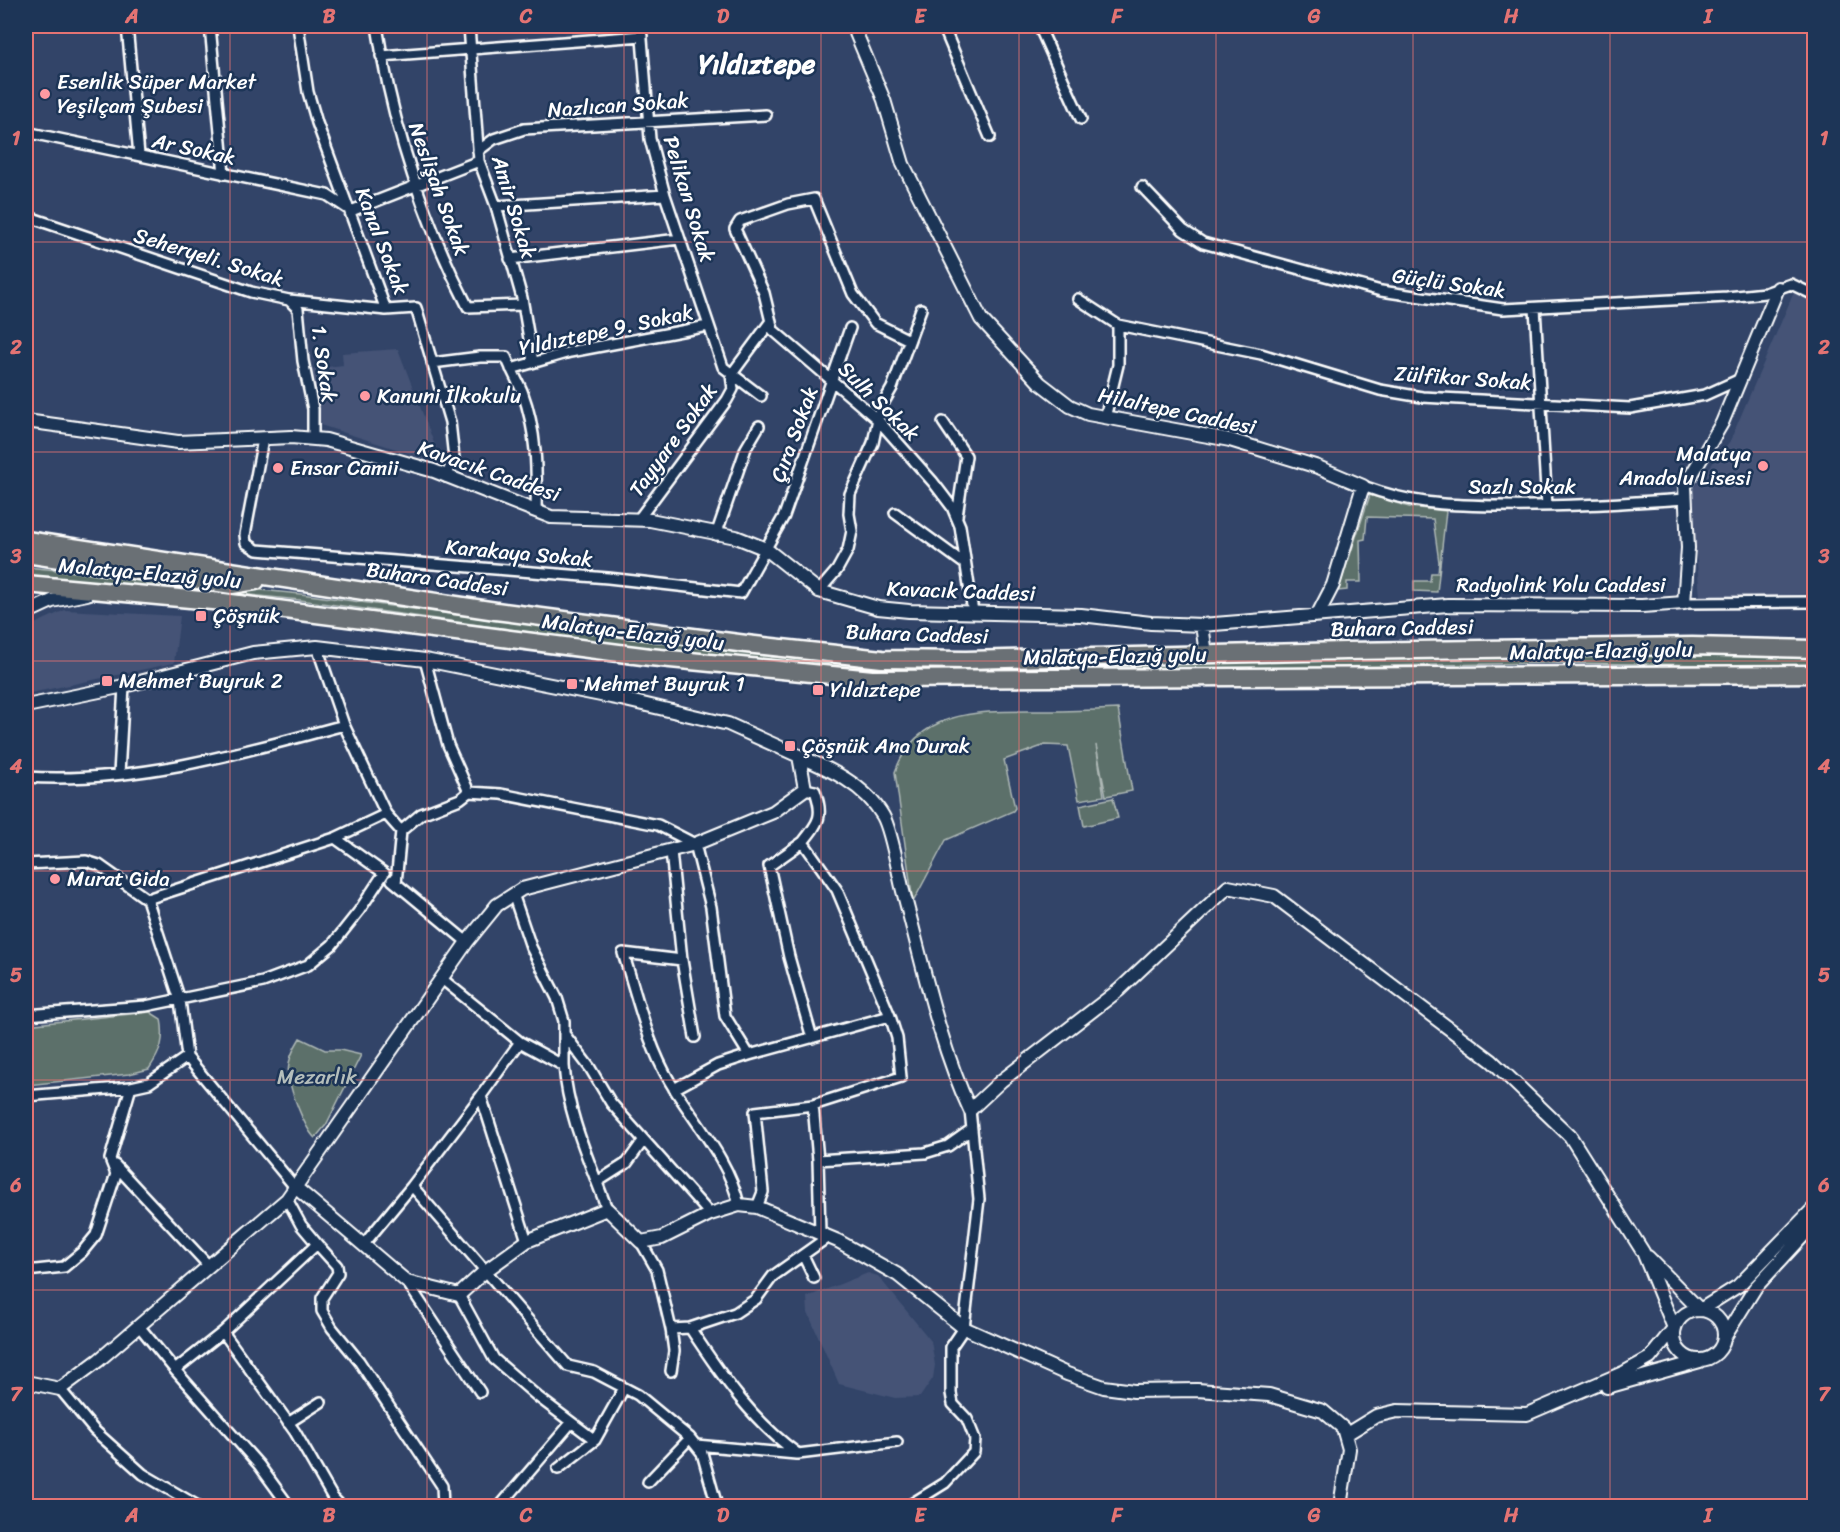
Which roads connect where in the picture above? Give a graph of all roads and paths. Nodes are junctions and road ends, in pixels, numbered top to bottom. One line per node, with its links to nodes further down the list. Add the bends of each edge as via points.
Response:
1 (127, 26): 17 (street)
2 (210, 26): 19 (street)
3 (298, 26): 24 (street, Kanal Sokak, via 308,92)
4 (376, 26): 11 (street, Neslişah Sokak)
5 (469, 26): 10 (street, Amir Sokak)
6 (853, 26): 49 (street, Hilaltepe Caddesi, via 884,100 903,164 981,319 1040,383 1070,406)
7 (944, 26): 16 (street)
8 (1040, 26): 13 (street)
9 (641, 31): 10 (street); 14 (street, Pelikan Sokak)
10 (472, 51): 11 (street); 18 (street, Amir Sokak)
11 (381, 56): 20 (street, Neslişah Sokak)
12 (766, 115): 14 (street, Nazlıcan Sokak)
13 (1082, 119)
14 (648, 120): 18 (street, Nazlıcan Sokak, via 524,129 494,139); 22 (street, Pelikan Sokak, via 653,159)
15 (26, 132): 17 (street, Ar Sokak)
16 (990, 137)
17 (139, 155): 19 (street, Ar Sokak)
18 (478, 156): 20 (street, Nazlıcan Sokak); 23 (street, Amir Sokak)
19 (224, 174): 24 (street, Ar Sokak, via 327,195)
20 (415, 186): 24 (street, Nazlıcan Sokak); 32 (street, Neslişah Sokak, via 444,261 468,307)
21 (1142, 187): 33 (street, Güçlü Sokak, via 1183,231 1210,246 1381,291 1503,309)
22 (664, 195): 23 (street); 26 (street, Pelikan Sokak)
23 (496, 206): 27 (street, Amir Sokak)
24 (351, 211): 35 (street, Kanal Sokak)
25 (26, 216): 31 (street, Seheryeli. Sokak, via 251,292)
26 (679, 238): 27 (street); 38 (street, Pelikan Sokak)
27 (510, 259): 32 (street, Amir Sokak)
28 (1778, 288): 29 (street, Güçlü Sokak, via 1791,284); 33 (street, Güçlü Sokak, via 1726,297); 46 (street, Radyolink Yolu Caddesi)
29 (1815, 295)
30 (1078, 299): 37 (street, Zülfikar Sokak)
31 (289, 300): 35 (street, Seheryeli. Sokak); 54 (street, 1. Sokak, via 298,309)
32 (523, 305): 41 (street, Amir Sokak)
33 (1536, 308): 48 (street)
34 (921, 309): 40 (street)
35 (386, 310): 42 (street, Kanal Sokak, via 416,308)
36 (771, 321): 40 (street, Sulh Sokak, via 764,293 735,228 740,221 788,204 814,200 853,294 875,323); 44 (street, Tayyare Sokak); 45 (street, Sulh Sokak, via 773,330)
37 (1118, 325): 48 (street, Zülfikar Sokak, via 1261,354 1397,394); 49 (street, via 1118,365)
38 (708, 326): 41 (street, Yıldıztepe 9. Sokak); 44 (street, Pelikan Sokak, via 723,367)
39 (850, 328): 45 (street, Çıra Sokak)
40 (909, 340): 50 (street)
41 (533, 362): 43 (street, Yıldıztepe 9. Sokak)
42 (432, 363): 43 (street, via 506,357); 56 (street, Kanal Sokak, via 450,423 454,458)
43 (511, 369): 60 (street, via 533,430)
44 (731, 375): 47 (street); 63 (street, Tayyare Sokak, via 733,389 727,400)
45 (832, 380): 50 (street, Sulh Sokak); 66 (street, Çıra Sokak, via 784,516)
46 (1738, 380): 48 (street, Zülfikar Sokak, via 1705,395 1630,408); 58 (street, Radyolink Yolu Caddesi, via 1722,423 1686,486)
47 (761, 396)
48 (1541, 402): 59 (street)
49 (1105, 418): 57 (street, Hilaltepe Caddesi, via 1230,440 1318,466)
50 (878, 420): 62 (street, Sulh Sokak, via 933,482); 70 (street, via 873,444 850,494 852,531 848,550)
51 (26, 421): 55 (street, Kavacık Caddesi, via 178,442)
52 (943, 422): 62 (street, via 966,456)
53 (759, 426): 64 (street, via 746,448)
54 (314, 438): 55 (street, Kavacık Caddesi); 56 (street, Kavacık Caddesi)
55 (262, 439): 66 (street, Karakaya Sokak, via 246,543 256,550 608,578 741,593)
56 (446, 477): 60 (street, Kavacık Caddesi)
57 (1363, 486): 59 (street, Sazlı Sokak, via 1426,504); 75 (street, via 1333,585)
58 (1684, 499): 59 (street, Sazlı Sokak); 72 (street, Radyolink Yolu Caddesi, via 1688,548)
59 (1547, 507)
60 (536, 511): 63 (street, Kavacık Caddesi, via 551,517)
61 (895, 513): 67 (street)
62 (957, 516): 67 (street, Sulh Sokak)
63 (638, 519): 64 (street, Kavacık Caddesi)
64 (716, 535): 66 (street, Kavacık Caddesi, via 735,537)
65 (26, 543): 79 (highway, Buhara Caddesi, via 680,636 882,659)
66 (766, 549): 70 (street, Kavacık Caddesi)
67 (966, 564): 73 (street, Sulh Sokak)
68 (26, 584): 69 (highway, Malatya-Elazığ yolu)
69 (100, 591): 74 (street, via 52,601); 81 (highway, Malatya-Elazığ yolu, via 317,613 825,677)
70 (819, 591): 73 (street, Kavacık Caddesi, via 878,608)
71 (1815, 602): 72 (street)
72 (1684, 603): 75 (street, Radyolink Yolu Caddesi, via 1448,605)
73 (973, 612): 76 (street, Kavacık Caddesi, via 1103,616)
74 (26, 613)
75 (1318, 614): 76 (street, Kavacık Caddesi)
76 (1202, 625): 79 (street)
77 (317, 647): 80 (street); 82 (street, via 254,653); 84 (street)
78 (1815, 649): 79 (highway, Buhara Caddesi, via 1668,647)
79 (1206, 654)
80 (425, 660): 85 (street, via 728,724); 89 (street, via 448,745)
81 (1815, 674)
82 (124, 686): 83 (street); 86 (street)
83 (26, 706)
84 (344, 725): 86 (street, via 206,760); 90 (street)
85 (799, 756): 88 (street); 119 (street, via 833,770 859,789 883,817 927,987)
86 (119, 774): 87 (street)
87 (26, 777)
88 (805, 789): 93 (street, via 815,790 821,807 818,824); 94 (street, via 773,812)
89 (469, 792): 91 (street, via 421,814); 94 (street, via 501,794 658,825)
90 (386, 814): 91 (street); 92 (street)
91 (401, 831): 98 (street)
92 (335, 838): 97 (street); 100 (street)
93 (803, 842): 106 (street, via 837,890); 109 (street, via 769,866)
94 (695, 844): 95 (street); 111 (street, via 711,907 725,1016)
95 (671, 851): 99 (street, via 578,873); 102 (street)
96 (26, 864): 100 (street, via 93,863)
97 (384, 873): 98 (street); 104 (street, via 332,945 308,965 263,982)
98 (396, 883): 101 (street)
99 (513, 894): 101 (street, via 497,904); 107 (street, via 531,947 557,998)
100 (147, 899): 104 (street)
101 (467, 942): 103 (street)
102 (682, 960): 108 (street); 115 (street, via 623,953 655,1050)
103 (442, 979): 110 (street); 125 (street)
104 (180, 1000): 105 (street, via 129,1009); 112 (street)
105 (26, 1014)
106 (890, 1016): 109 (street); 118 (street, via 902,1077)
107 (565, 1035): 113 (street); 121 (street, via 610,1103)
108 (695, 1037)
109 (812, 1038): 111 (street)
110 (520, 1042): 113 (street); 117 (street)
111 (749, 1055): 115 (street, via 718,1065)
112 (187, 1057): 114 (street, via 149,1083); 125 (street)
113 (564, 1066): 124 (street, via 576,1129)
114 (131, 1087): 116 (street); 122 (street)
115 (674, 1089): 128 (street, via 718,1155 736,1190)
116 (26, 1096)
117 (481, 1096): 126 (street); 135 (street)
118 (813, 1105): 123 (street); 129 (street, via 755,1112 763,1192)
119 (970, 1110): 120 (street); 139 (street, via 1001,1081 1119,990 1228,887 1274,896 1492,1061 1570,1136)
120 (972, 1129): 123 (street, via 948,1146 925,1153); 150 (street, via 979,1199)
121 (643, 1141): 124 (street, via 627,1163); 132 (street)
122 (110, 1159): 141 (street); 142 (street, via 116,1174 96,1235 64,1267)
123 (818, 1160): 134 (street)
124 (597, 1182): 131 (street)
125 (294, 1186): 127 (street); 138 (street)
126 (412, 1186): 138 (street); 143 (street)
127 (287, 1199): 137 (street); 141 (street)
128 (739, 1206): 129 (street); 132 (street)
129 (757, 1207): 134 (street)
130 (1815, 1208): 147 (street, via 1738,1286)
131 (607, 1209): 135 (street); 136 (street)
132 (710, 1214): 136 (street, via 662,1238)
133 (1815, 1224): 154 (street, via 1755,1288)
134 (824, 1235): 140 (street); 150 (street, via 898,1275)
135 (527, 1241): 143 (street)
136 (641, 1242): 151 (street, via 657,1270)
137 (316, 1244): 153 (street); 176 (street, via 337,1266 338,1273 322,1299 322,1311 442,1486)
138 (364, 1244): 145 (street)
139 (1643, 1252): 147 (street); 152 (street)
140 (803, 1255): 144 (street); 149 (street, via 773,1276 756,1299 735,1313)
141 (209, 1266): 148 (street)
142 (26, 1271)
143 (484, 1272): 146 (street); 159 (street, via 568,1366 594,1372)
144 (814, 1278)
145 (407, 1282): 146 (street); 161 (street)
146 (459, 1295): 165 (street, via 494,1359)
147 (1700, 1310): 152 (street, via 1683,1315); 154 (street, via 1715,1316)
148 (139, 1326): 156 (street); 160 (street)
149 (690, 1328): 151 (street); 170 (street, via 752,1414)
150 (964, 1328): 166 (street, via 1104,1387 1269,1395 1323,1411 1343,1428); 179 (street, via 951,1347 951,1393 953,1404 967,1419 975,1439 974,1452 945,1483)
151 (671, 1329): 157 (street)
152 (1674, 1329): 155 (street, via 1680,1352 1687,1358); 162 (street, via 1650,1358)
153 (223, 1332): 156 (street); 164 (street)
154 (1724, 1338): 155 (street, via 1717,1352)
155 (1703, 1360): 162 (street)
156 (175, 1370): 174 (street, via 259,1465)
157 (671, 1371)
158 (26, 1382): 160 (street)
159 (624, 1388): 167 (street); 168 (street, via 638,1395)
160 (60, 1389): 173 (street, via 94,1430 143,1474)
161 (480, 1392)
162 (1557, 1401): 166 (street, via 1527,1414 1396,1411 1376,1416)
163 (321, 1402): 164 (street)
164 (288, 1423): 175 (street)
165 (571, 1423): 167 (street); 177 (street)
166 (1345, 1436): 180 (street, via 1349,1449)
167 (595, 1440): 171 (street)
168 (693, 1442): 170 (street); 172 (street); 178 (street, via 702,1453)
169 (897, 1442): 170 (street)
170 (798, 1454)
171 (558, 1470)
172 (648, 1482)
173 (196, 1505)
174 (289, 1506)
175 (341, 1506)
176 (443, 1506)
177 (500, 1506)
178 (717, 1506)
179 (909, 1506)
180 (1340, 1506)

